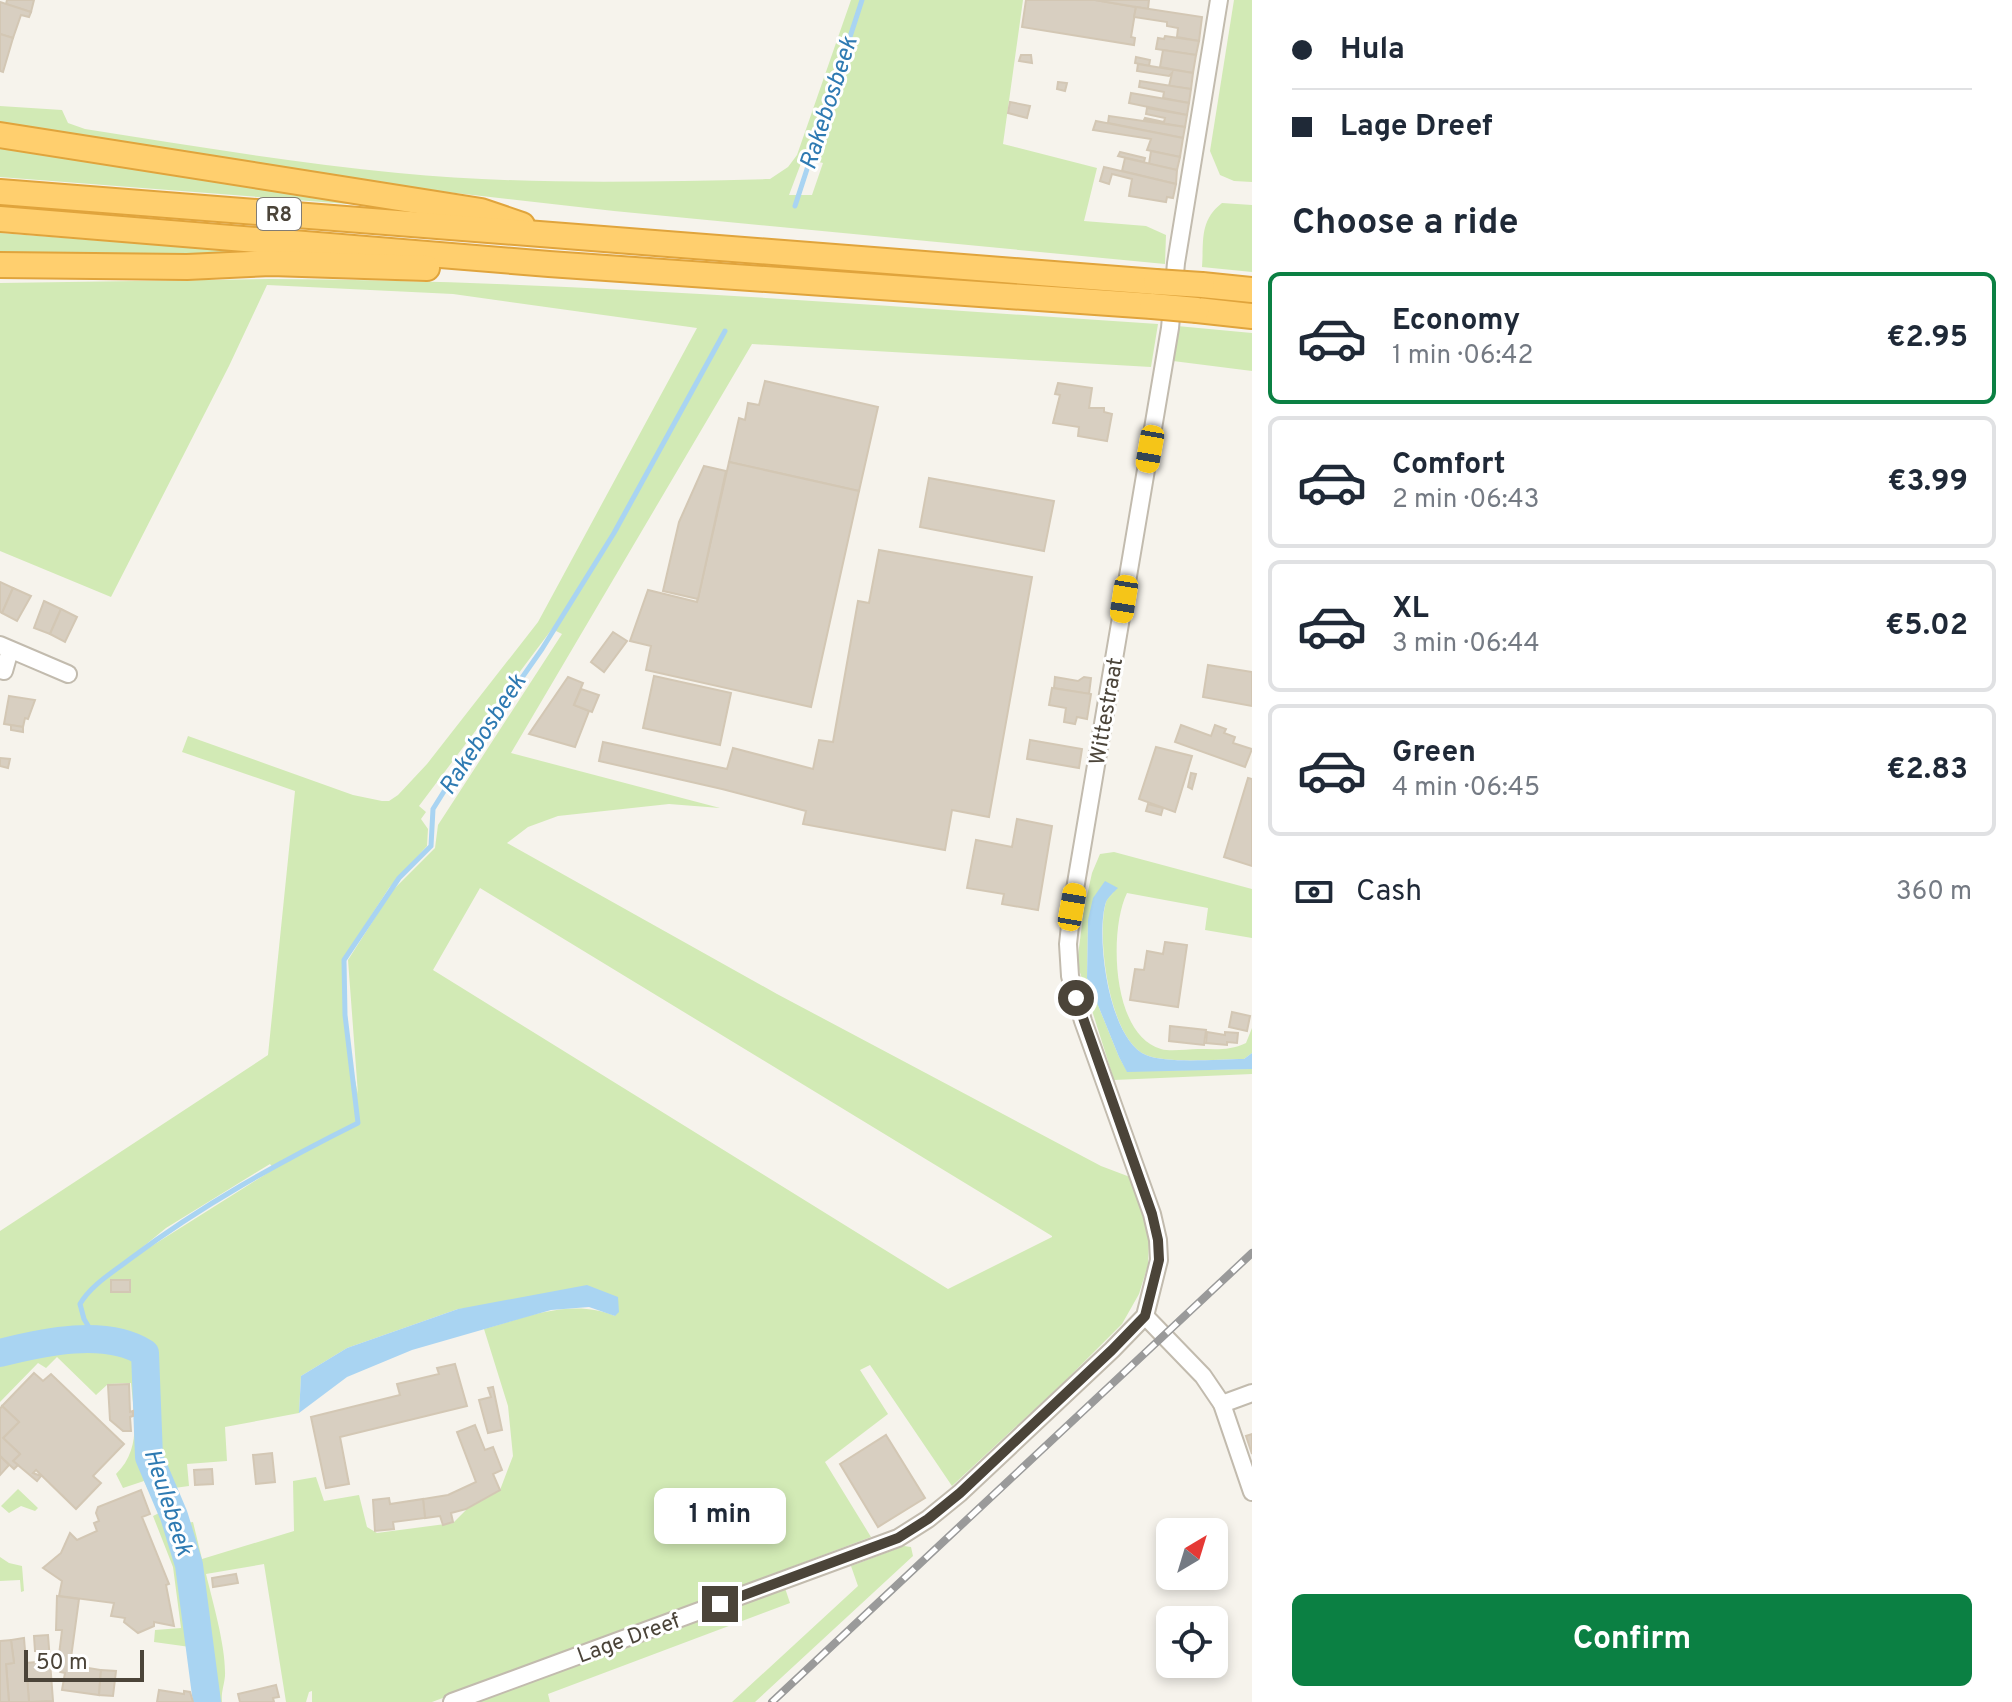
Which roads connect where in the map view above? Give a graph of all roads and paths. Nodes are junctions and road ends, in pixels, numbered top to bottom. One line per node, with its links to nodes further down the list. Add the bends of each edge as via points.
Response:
1 (1219, 0): 13 (street, Wittestraat, via 1068,944 1070,976 1083,1021 1158,1240)
2 (0, 135): 5 (highway, R8, via 481,211)
3 (0, 192): 5 (highway, R8)
4 (0, 219): 6 (highway, R8)
5 (558, 237): 8 (highway, R8, bridge)
6 (549, 264): 7 (highway, R8, via 492,270 271,263); 9 (highway, R8, bridge)
7 (0, 265)
8 (1252, 290)
9 (1252, 316)
10 (5, 648): 11 (street, via 4,671); 12 (street)
11 (0, 670)
12 (68, 674)
13 (1145, 1316): 15 (street, via 1203,1376); 17 (street, Lage Dreef, via 960,1493 898,1538)
14 (1252, 1393): 15 (street)
15 (1222, 1404): 16 (street)
16 (1252, 1492)
17 (452, 1702)

